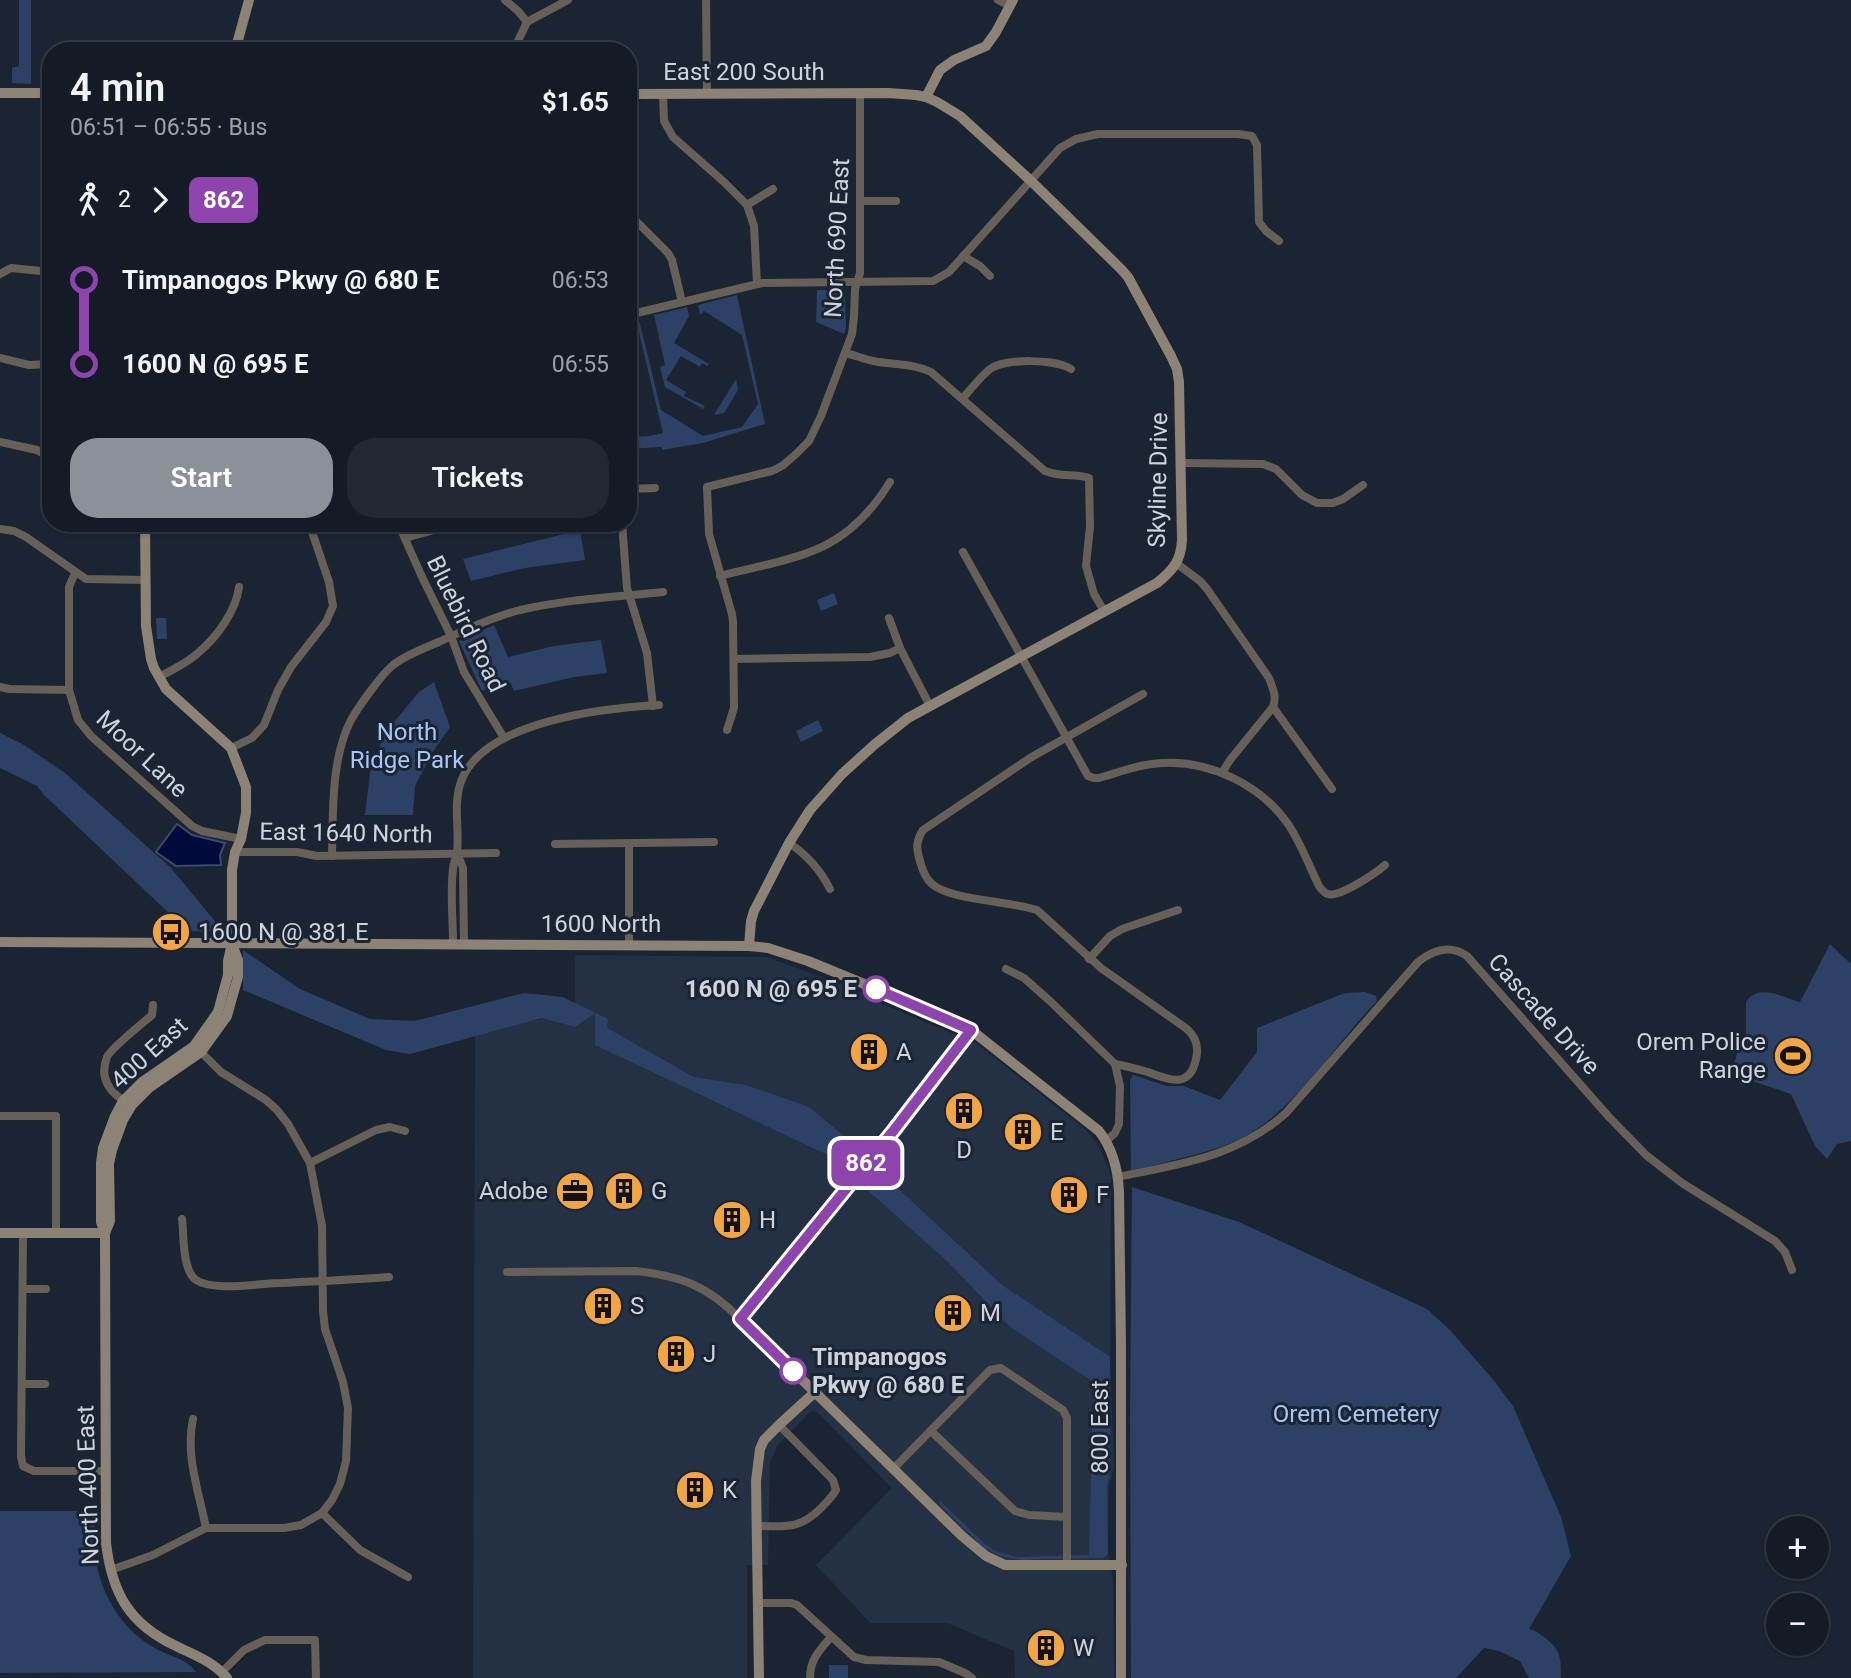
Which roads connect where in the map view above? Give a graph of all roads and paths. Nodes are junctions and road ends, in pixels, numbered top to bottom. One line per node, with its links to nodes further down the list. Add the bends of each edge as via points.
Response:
1 (249, 0): 8 (street)
2 (505, 0): 7 (street)
3 (568, 0): 7 (street)
4 (706, 0): 13 (street)
5 (998, 0): 6 (street)
6 (1012, 3): 16 (street, via 986,46 940,70)
7 (527, 22): 9 (street)
8 (237, 42)
9 (518, 42)
10 (0, 93): 11 (street)
11 (42, 93)
12 (663, 93): 13 (street, East 200 South); 15 (street, East 200 South); 21 (street, via 664,121 673,137)
13 (707, 93): 14 (street, East 200 South)
14 (860, 93): 16 (street, Skyline Drive); 19 (street, North 690 East)
15 (637, 94)
16 (926, 97): 17 (street, Skyline Drive, via 959,116)
17 (1030, 180): 23 (street, via 1060,149 1085,136 1248,135 1257,145 1259,222); 24 (street); 39 (street, Skyline Drive, via 1128,277 1171,356 1179,382)
18 (773, 189): 21 (street)
19 (860, 201): 20 (street); 28 (street, North 690 East)
20 (896, 201)
21 (747, 205): 29 (street, via 754,226)
22 (637, 222): 30 (street, via 672,260)
23 (1279, 241)
24 (963, 256): 27 (street); 28 (street, via 933,281)
25 (42, 271): 26 (street, via 11,268)
26 (3, 272)
27 (990, 275)
28 (858, 281): 29 (street); 32 (street, North 690 East)
29 (757, 284): 30 (street)
30 (682, 302): 31 (street)
31 (637, 313)
32 (845, 353): 36 (street, via 921,367); 54 (street, North 690 East, via 809,442 782,466 707,487 709,534)
33 (0, 358): 34 (street)
34 (42, 364)
35 (1072, 369): 36 (street, via 1053,363 999,364)
36 (963, 398): 59 (street, via 1045,471 1089,478 1086,566)
37 (0, 442): 38 (street)
38 (42, 453)
39 (1182, 463): 41 (street, via 1263,464 1276,469 1317,503 1333,503); 52 (street, Skyline Drive, via 1182,540)
40 (890, 482): 54 (street, via 861,520 817,550)
41 (1363, 485)
42 (655, 488): 43 (street)
43 (637, 489)
44 (0, 529): 53 (street, via 26,537)
45 (145, 532): 55 (street, 400 East)
46 (312, 532): 74 (street, via 329,582 332,606 326,622 290,667 264,725 252,738)
47 (402, 532): 50 (street, Bluebird Road)
48 (427, 532): 50 (street)
49 (623, 532): 58 (street)
50 (405, 538): 61 (street, Bluebird Road)
51 (963, 552): 63 (street)
52 (1176, 563): 59 (street, Skyline Drive, via 1157,583); 70 (street, via 1207,589 1263,670 1275,692)
53 (75, 573): 55 (street, via 86,579); 67 (street, Moor Lane, via 69,587)
54 (720, 576): 64 (street, via 732,614)
55 (145, 580): 65 (street, 400 East, via 146,637)
56 (239, 587): 65 (street, via 233,608 207,643)
57 (663, 592): 58 (street)
58 (628, 596): 61 (street, via 518,611); 73 (street, via 647,653 656,706 569,717)
59 (1104, 611): 63 (street, Skyline Drive)
60 (889, 618): 62 (street)
61 (451, 636): 73 (street, Bluebird Road, via 464,672); 85 (street, via 391,667 351,721 338,764)
62 (900, 648): 64 (street, via 870,657); 69 (street)
63 (1021, 657): 69 (street, Skyline Drive); 72 (street)
64 (734, 659): 71 (street, via 734,708)
65 (159, 677): 74 (street, 400 East, via 166,689)
66 (0, 687): 67 (street)
67 (69, 690): 77 (street, Moor Lane, via 83,728 186,821 202,831)
68 (1143, 694): 72 (street)
69 (930, 706): 80 (street, Skyline Drive, via 908,718 842,774)
70 (1273, 707): 75 (street); 76 (street)
71 (727, 730)
72 (1066, 736): 75 (street, via 1084,772 1094,778 1162,763); 94 (street, via 929,825 919,836 917,852 927,880 938,889 1037,910)
73 (504, 738): 83 (street, via 480,754 462,779 456,802)
74 (231, 748): 77 (street, 400 East, via 246,788)
75 (1222, 773): 86 (street, via 1259,793 1278,811 1324,893 1342,892)
76 (1332, 789)
77 (241, 839): 82 (street, 400 East)
78 (714, 842): 79 (street)
79 (629, 843): 81 (street); 92 (street)
80 (789, 843): 87 (street, via 810,859); 93 (street, Skyline Drive, via 754,911)
81 (555, 844)
82 (235, 852): 85 (street, East 1640 North); 90 (street, 400 East)
83 (457, 853): 84 (street, East 1640 North); 85 (street, East 1640 North); 91 (street, via 452,871)
84 (496, 853)
85 (332, 856)
86 (1385, 865)
87 (830, 889)
88 (1178, 910): 94 (street, via 1116,932)
89 (0, 942): 90 (street, 1600 North)
90 (232, 943): 91 (street, 1600 North); 98 (street, 400 East, via 218,1013)
91 (459, 944): 92 (street, 1600 North)
92 (629, 945): 93 (street, 1600 North)
93 (749, 946): 97 (street, 1600 North, via 808,961)
94 (1089, 959): 99 (street, via 1195,1038 1195,1065 1183,1079)
95 (1006, 969): 99 (street, via 1024,978)
96 (153, 1005): 100 (street, via 152,1015 107,1055 104,1076 110,1091)
97 (971, 1030): 103 (street, 1600 North); 117 (street)
98 (198, 1049): 100 (street, 400 East, via 142,1082); 104 (street, via 221,1072 277,1110)
99 (1115, 1064): 103 (street, via 1120,1086 1119,1124)
100 (128, 1103): 110 (street, 400 East, via 115,1116 103,1148 101,1222)
101 (0, 1116): 109 (street, via 56,1116)
102 (405, 1131): 104 (street, via 376,1130)
103 (1106, 1141): 105 (street, 1600 North)
104 (310, 1163): 114 (street, via 322,1226)
105 (1118, 1177): 111 (street, Cascade Drive, via 1213,1155 1273,1125 1418,962 1433,951 1453,949 1467,956 1646,1155 1775,1241); 131 (street, 800 East)
106 (183, 1219): 114 (street, via 186,1264 197,1280 219,1286)
107 (0, 1233): 108 (street)
108 (23, 1233): 109 (street); 115 (street)
109 (56, 1233): 110 (street)
110 (105, 1233): 125 (street, North 400 East)
111 (1792, 1270)
112 (507, 1272): 117 (street, via 654,1273 702,1287)
113 (389, 1277): 114 (street)
114 (322, 1282): 126 (street, via 325,1329 348,1408 346,1461 340,1484)
115 (23, 1289): 116 (street); 118 (street)
116 (46, 1289)
117 (740, 1319): 120 (street)
118 (22, 1384): 119 (street); 125 (street, via 23,1466 34,1471)
119 (45, 1384)
120 (814, 1393): 122 (street); 124 (street)
121 (192, 1419): 129 (street, via 191,1461)
122 (779, 1425): 128 (street, via 760,1449); 128 (street, via 833,1480 836,1490 800,1524)
123 (931, 1431): 124 (street); 127 (street, via 1015,1511); 127 (street, via 990,1370 1001,1368 1063,1410 1067,1418)
124 (893, 1469): 130 (street, via 986,1556 1004,1565)
125 (106, 1471): 132 (street, North 400 East, via 106,1543)
126 (322, 1513): 129 (street, via 284,1528); 133 (street, via 360,1550)
127 (1067, 1517): 130 (street)
128 (757, 1526): 134 (street)
129 (206, 1528): 132 (street)
130 (1067, 1565): 131 (street)
131 (1122, 1565): 141 (street, 800 East)
132 (111, 1570): 136 (street, North 400 East, via 120,1596 147,1629)
133 (408, 1577)
134 (758, 1603): 135 (street, via 797,1605); 138 (street)
135 (831, 1637): 139 (street, via 813,1659); 140 (street, via 860,1659 939,1662)
136 (225, 1675): 137 (street, via 244,1650 265,1640 315,1640)
137 (316, 1678)
138 (759, 1678)
139 (810, 1678)
140 (972, 1678)
141 (1121, 1678)

